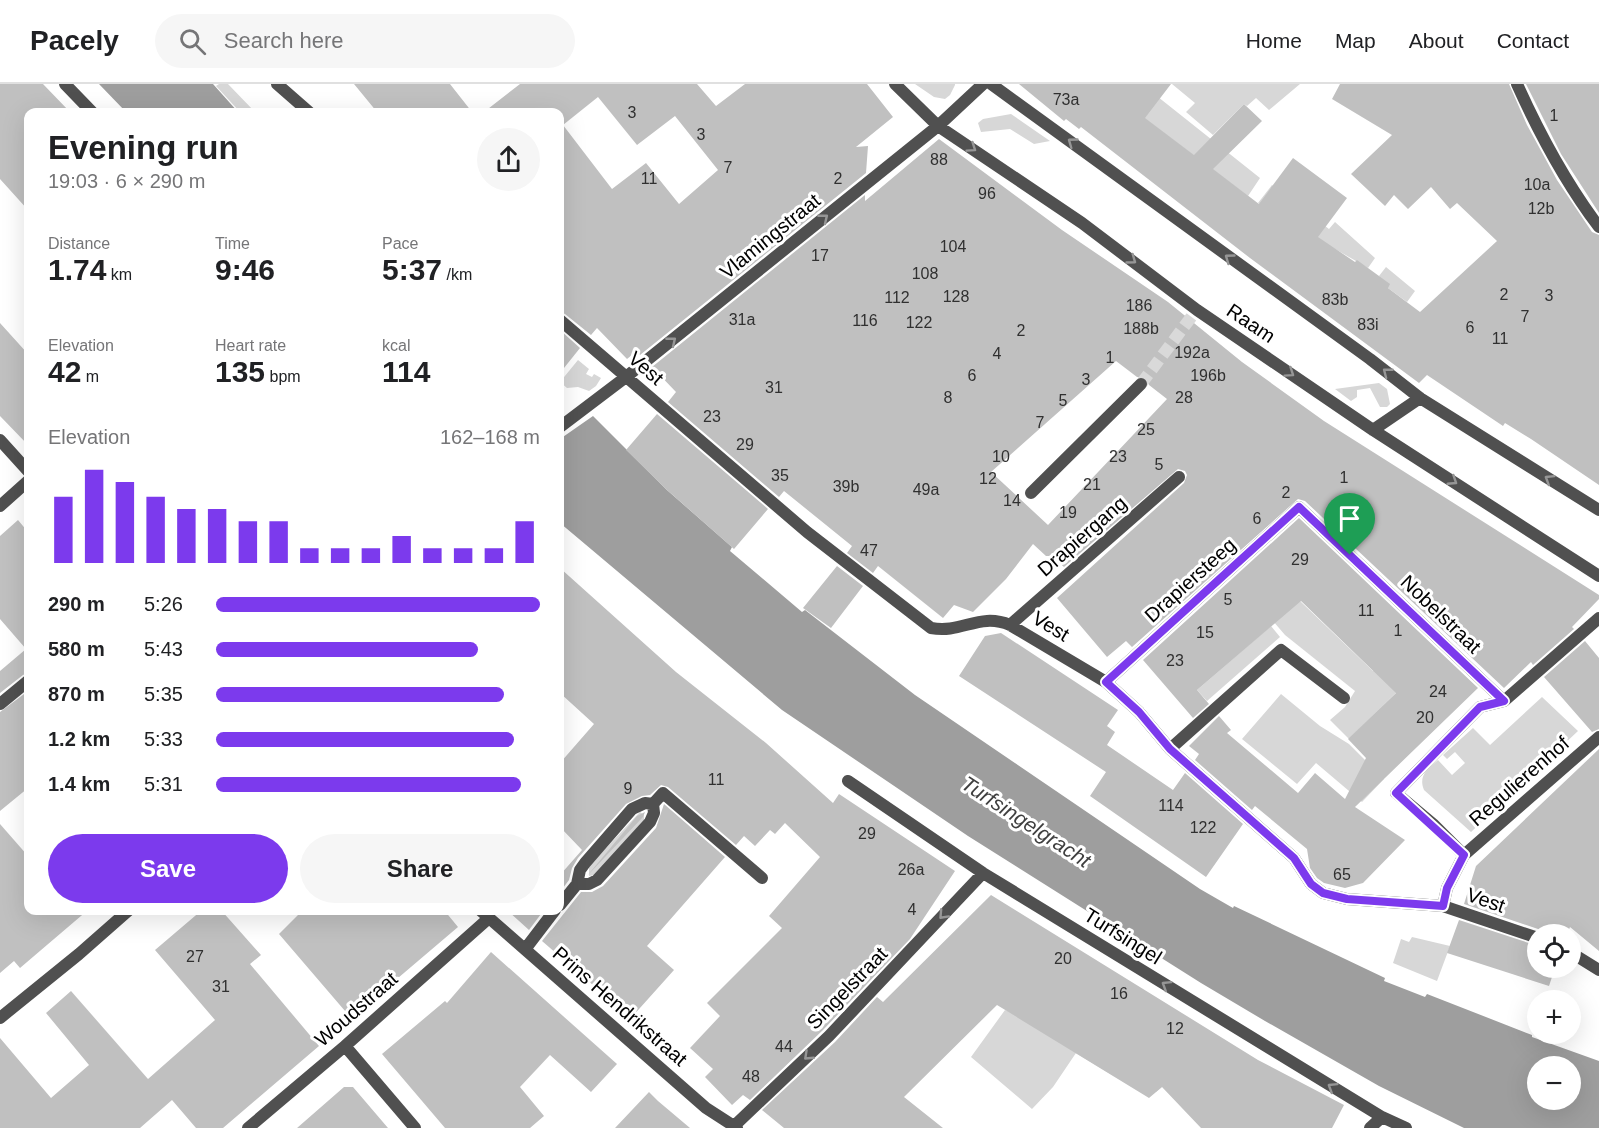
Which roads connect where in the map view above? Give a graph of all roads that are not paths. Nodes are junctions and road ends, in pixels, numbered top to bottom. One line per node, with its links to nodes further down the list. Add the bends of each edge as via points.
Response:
1 (65, 84): 7 (street)
2 (277, 84): 8 (street)
3 (895, 84): 9 (street, Raam)
4 (983, 84): 9 (street, Vlamingstraat)
5 (992, 84): 14 (street, Raam, one-way to 5)
6 (1517, 84): 10 (street, via 1543,142)
7 (88, 108)
8 (304, 108)
9 (938, 126): 12 (street, Vlamingstraat, one-way to 9); 16 (street, Raam, one-way to 16, via 1082,223 1195,313)
10 (1599, 227)
11 (564, 323): 12 (street, Vest)
12 (626, 377): 15 (street, Vlamingstraat); 27 (street, Vest, via 807,532 931,628 942,630 988,619)
13 (1141, 384): 21 (street)
14 (1420, 398): 16 (street); 24 (street, Raam, one-way to 14)
15 (564, 424)
16 (1373, 429): 25 (street, Raam, one-way to 25)
17 (0, 440): 18 (street)
18 (24, 467)
19 (1179, 477): 27 (street, Drapiergang)
20 (24, 485): 22 (street)
21 (1031, 493)
22 (0, 506)
23 (1299, 507): 28 (street, Drapiersteeg); 31 (street, Nobelstraat)
24 (1599, 510)
25 (1599, 576)
26 (1599, 618): 31 (street, Regulierenhof)
27 (1010, 625): 28 (street, Vest)
28 (1106, 682): 34 (street, Vest, via 1139,712)
29 (24, 684): 32 (street)
30 (1344, 698): 34 (street, via 1281,650)
31 (1504, 701): 37 (street, Regulierenhof, via 1480,707 1396,793)
32 (0, 704)
33 (1596, 740): 37 (street, Regulierenhof)
34 (1170, 749): 42 (street, Vest, via 1294,858 1311,884 1323,893 1347,899)
35 (848, 781): 38 (street, Turfsingel)
36 (652, 804): 39 (street, via 663,793); 40 (street, via 632,809 585,862); 40 (street, via 650,822 597,880)
37 (1464, 855): 42 (street, Regulierenhof, via 1447,888)
38 (983, 873): 53 (street, Turfsingel, one-way to 38); 54 (street, Singelstraat, one-way to 54, via 829,1036)
39 (762, 878)
40 (577, 884): 41 (street)
41 (564, 900)
42 (1443, 906): 47 (street, Vest)
43 (123, 915): 51 (street)
44 (483, 915): 52 (street, Woudstraat)
45 (485, 915): 48 (street, Prins Hendrikstraat)
46 (551, 915): 48 (street)
47 (1527, 934)
48 (526, 948): 54 (street, Prins Hendrikstraat, via 706,1108)
49 (1581, 958): 50 (street)
50 (1599, 970)
51 (0, 1018)
52 (345, 1047): 55 (street, Woudstraat); 56 (street)
53 (1382, 1118): 57 (street); 58 (street, Turfsingel)
54 (735, 1127)
55 (248, 1128)
56 (416, 1128)
57 (1370, 1128)
58 (1406, 1128)

